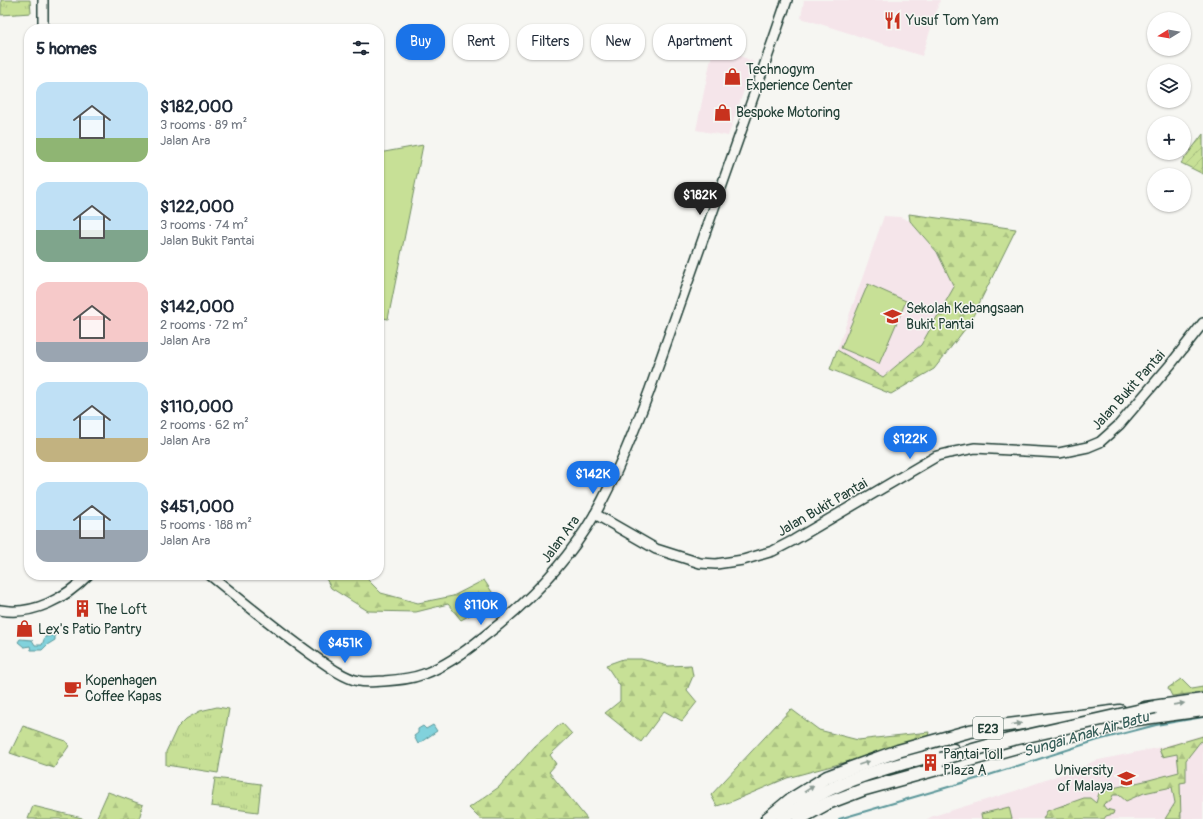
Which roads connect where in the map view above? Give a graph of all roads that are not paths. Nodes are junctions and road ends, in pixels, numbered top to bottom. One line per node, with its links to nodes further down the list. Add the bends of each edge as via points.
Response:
1 (43, 0): 3 (street)
2 (786, 0): 5 (street, Jalan Ara, via 649,392 612,479)
3 (43, 24)
4 (1203, 323): 5 (street, Jalan Bukit Pantai, via 1119,425 1100,442 1060,453 975,448 937,456 794,540 758,556 729,563 700,563 656,549)
5 (594, 514): 7 (street, Jalan Ara, via 579,539 532,597 467,650 424,674 405,679 371,682 343,675 284,634)
6 (82, 580): 8 (street, via 70,591 46,605 7,612)
7 (216, 580)
8 (0, 610)
9 (1203, 700): 11 (highway, E23, one-way to 9)
10 (1203, 710): 11 (highway, E23)
11 (1155, 712): 12 (highway, E23, bridge, via 1009,740); 14 (highway, E23, one-way to 11, bridge, via 790,800 827,777 898,751 970,730 1100,713); 15 (highway, E23, via 973,744 888,768 829,789); 16 (highway, E23, via 865,789 828,803)
12 (941, 759)
13 (918, 766): 16 (highway, E23, via 864,781 824,800)
14 (767, 819)
15 (783, 819)
16 (798, 819)

